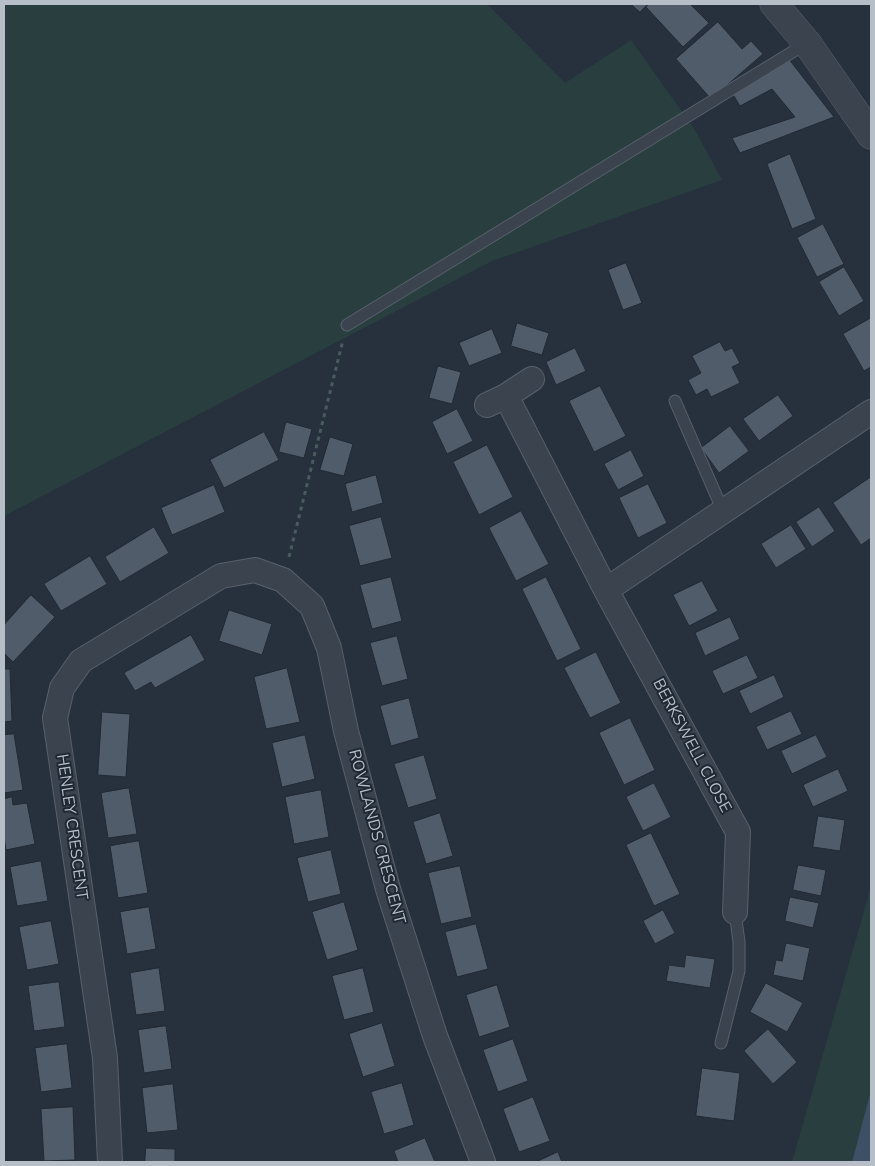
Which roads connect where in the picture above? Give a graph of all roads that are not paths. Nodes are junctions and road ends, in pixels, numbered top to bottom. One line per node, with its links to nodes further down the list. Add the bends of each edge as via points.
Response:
1 (774, 4): 2 (street)
2 (807, 43): 3 (street); 4 (lane)
3 (871, 135)
4 (347, 325)
5 (532, 379): 10 (street, BERKSWELL CLOSE, via 497,401)
6 (675, 401): 8 (lane)
7 (871, 412): 8 (street)
8 (723, 511): 10 (street)
9 (222, 576): 13 (street, HENLEY CRESCENT, via 80,661 62,688 56,718 105,1058); 14 (street, ROWLANDS CRESCENT, via 254,570 283,580 312,606 329,648 346,731 388,889 435,1036)
10 (606, 590): 11 (street, BERKSWELL CLOSE, via 738,832)
11 (735, 912): 12 (lane, via 739,971)
12 (722, 1043)
13 (110, 1162)
14 (483, 1162)

